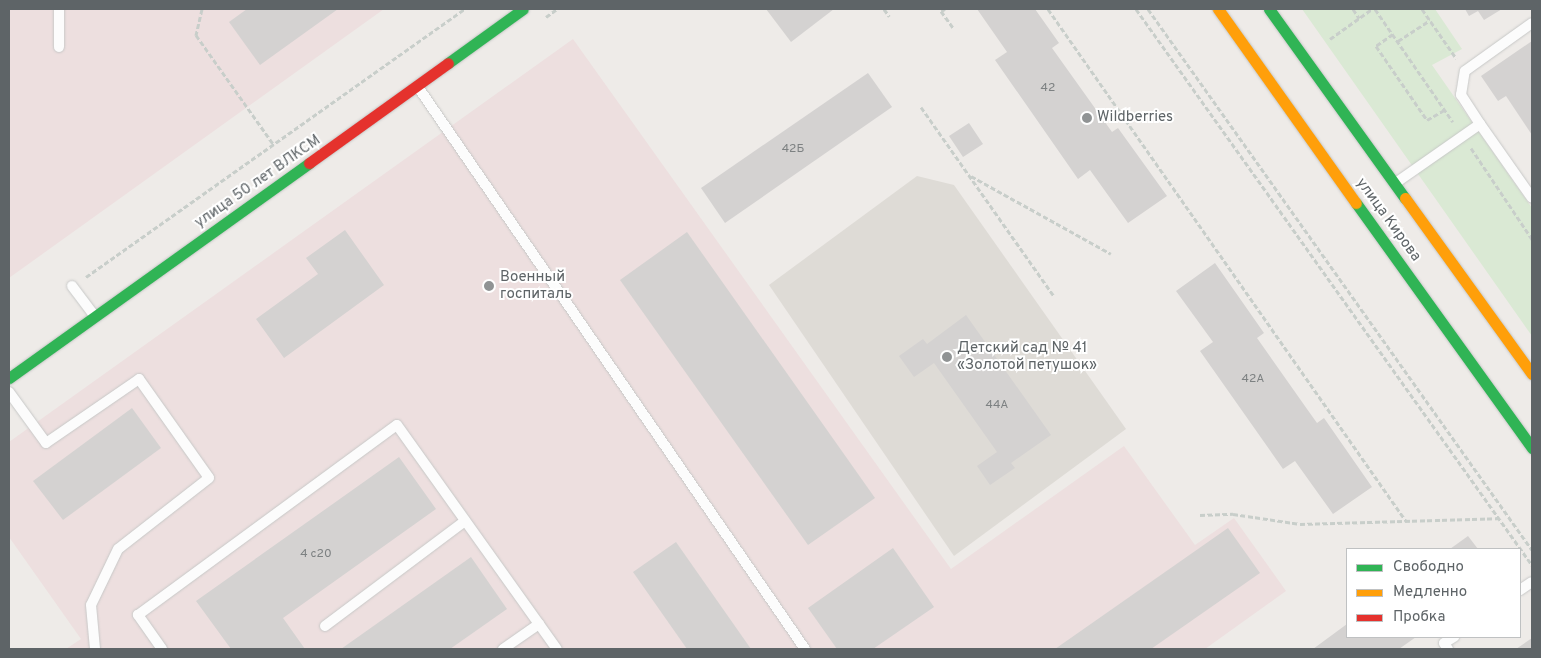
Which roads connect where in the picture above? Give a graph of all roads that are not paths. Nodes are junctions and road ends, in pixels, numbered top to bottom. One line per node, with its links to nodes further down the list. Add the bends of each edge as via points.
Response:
1 (59, 9): 6 (lane)
2 (523, 9): 7 (main road, улица 50 лет ВЛКСМ)
3 (1218, 9): 16 (main road, улица Кирова)
4 (1269, 9): 9 (main road, улица Кирова)
5 (1532, 23): 8 (lane, via 1465,71 1461,95)
6 (59, 46)
7 (418, 87): 12 (main road, улица 50 лет ВЛКСМ); 27 (lane)
8 (1480, 124): 9 (lane); 10 (lane)
9 (1397, 182): 13 (main road, улица Кирова)
10 (1532, 198)
11 (72, 286): 12 (lane)
12 (96, 316): 14 (main road, улица 50 лет ВЛКСМ)
13 (1532, 374)
14 (9, 378)
15 (9, 392): 23 (lane, via 46,443 139,379 209,478 118,549 91,605)
16 (1532, 448)
17 (466, 521): 20 (lane); 21 (lane); 24 (lane, via 397,425 138,615)
18 (1532, 582): 19 (lane)
19 (1521, 589)
20 (539, 624): 25 (lane); 26 (lane)
21 (325, 626)
22 (1452, 638): 28 (lane, via 1444,643)
23 (96, 649)
24 (162, 649)
25 (503, 649)
26 (557, 649)
27 (805, 649)
28 (1448, 649)

